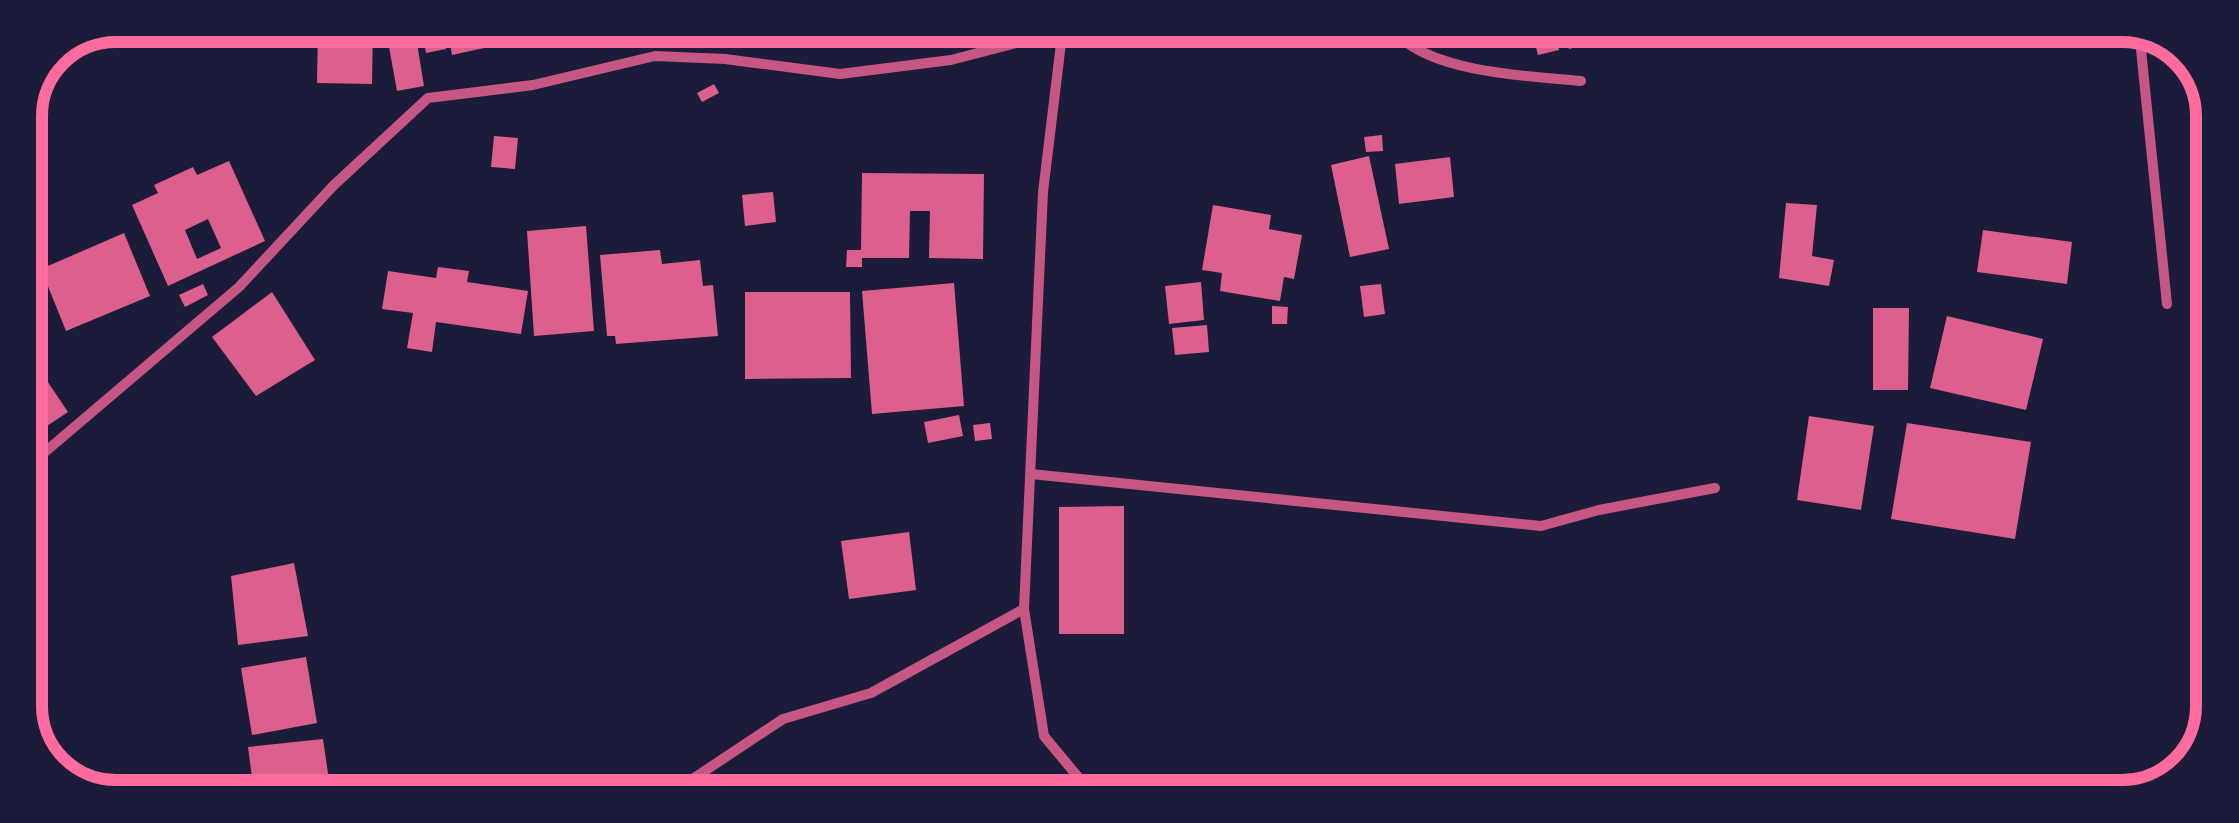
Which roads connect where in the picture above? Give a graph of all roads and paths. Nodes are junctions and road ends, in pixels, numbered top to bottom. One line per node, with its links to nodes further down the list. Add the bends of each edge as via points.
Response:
1 (1016, 42): 7 (street, via 951,60 840,74 655,56 533,85 428,98 239,286)
2 (1061, 42): 8 (street, via 1043,192)
3 (1406, 42): 5 (street, via 1419,54)
4 (2141, 45): 6 (street)
5 (1581, 81)
6 (2167, 304)
7 (43, 455)
8 (1030, 474): 9 (street, via 1540,526); 10 (street)
9 (1715, 488)
10 (1024, 609): 11 (street, via 871,692 783,719); 12 (street, via 1044,736)
11 (691, 780)
12 (1081, 780)

